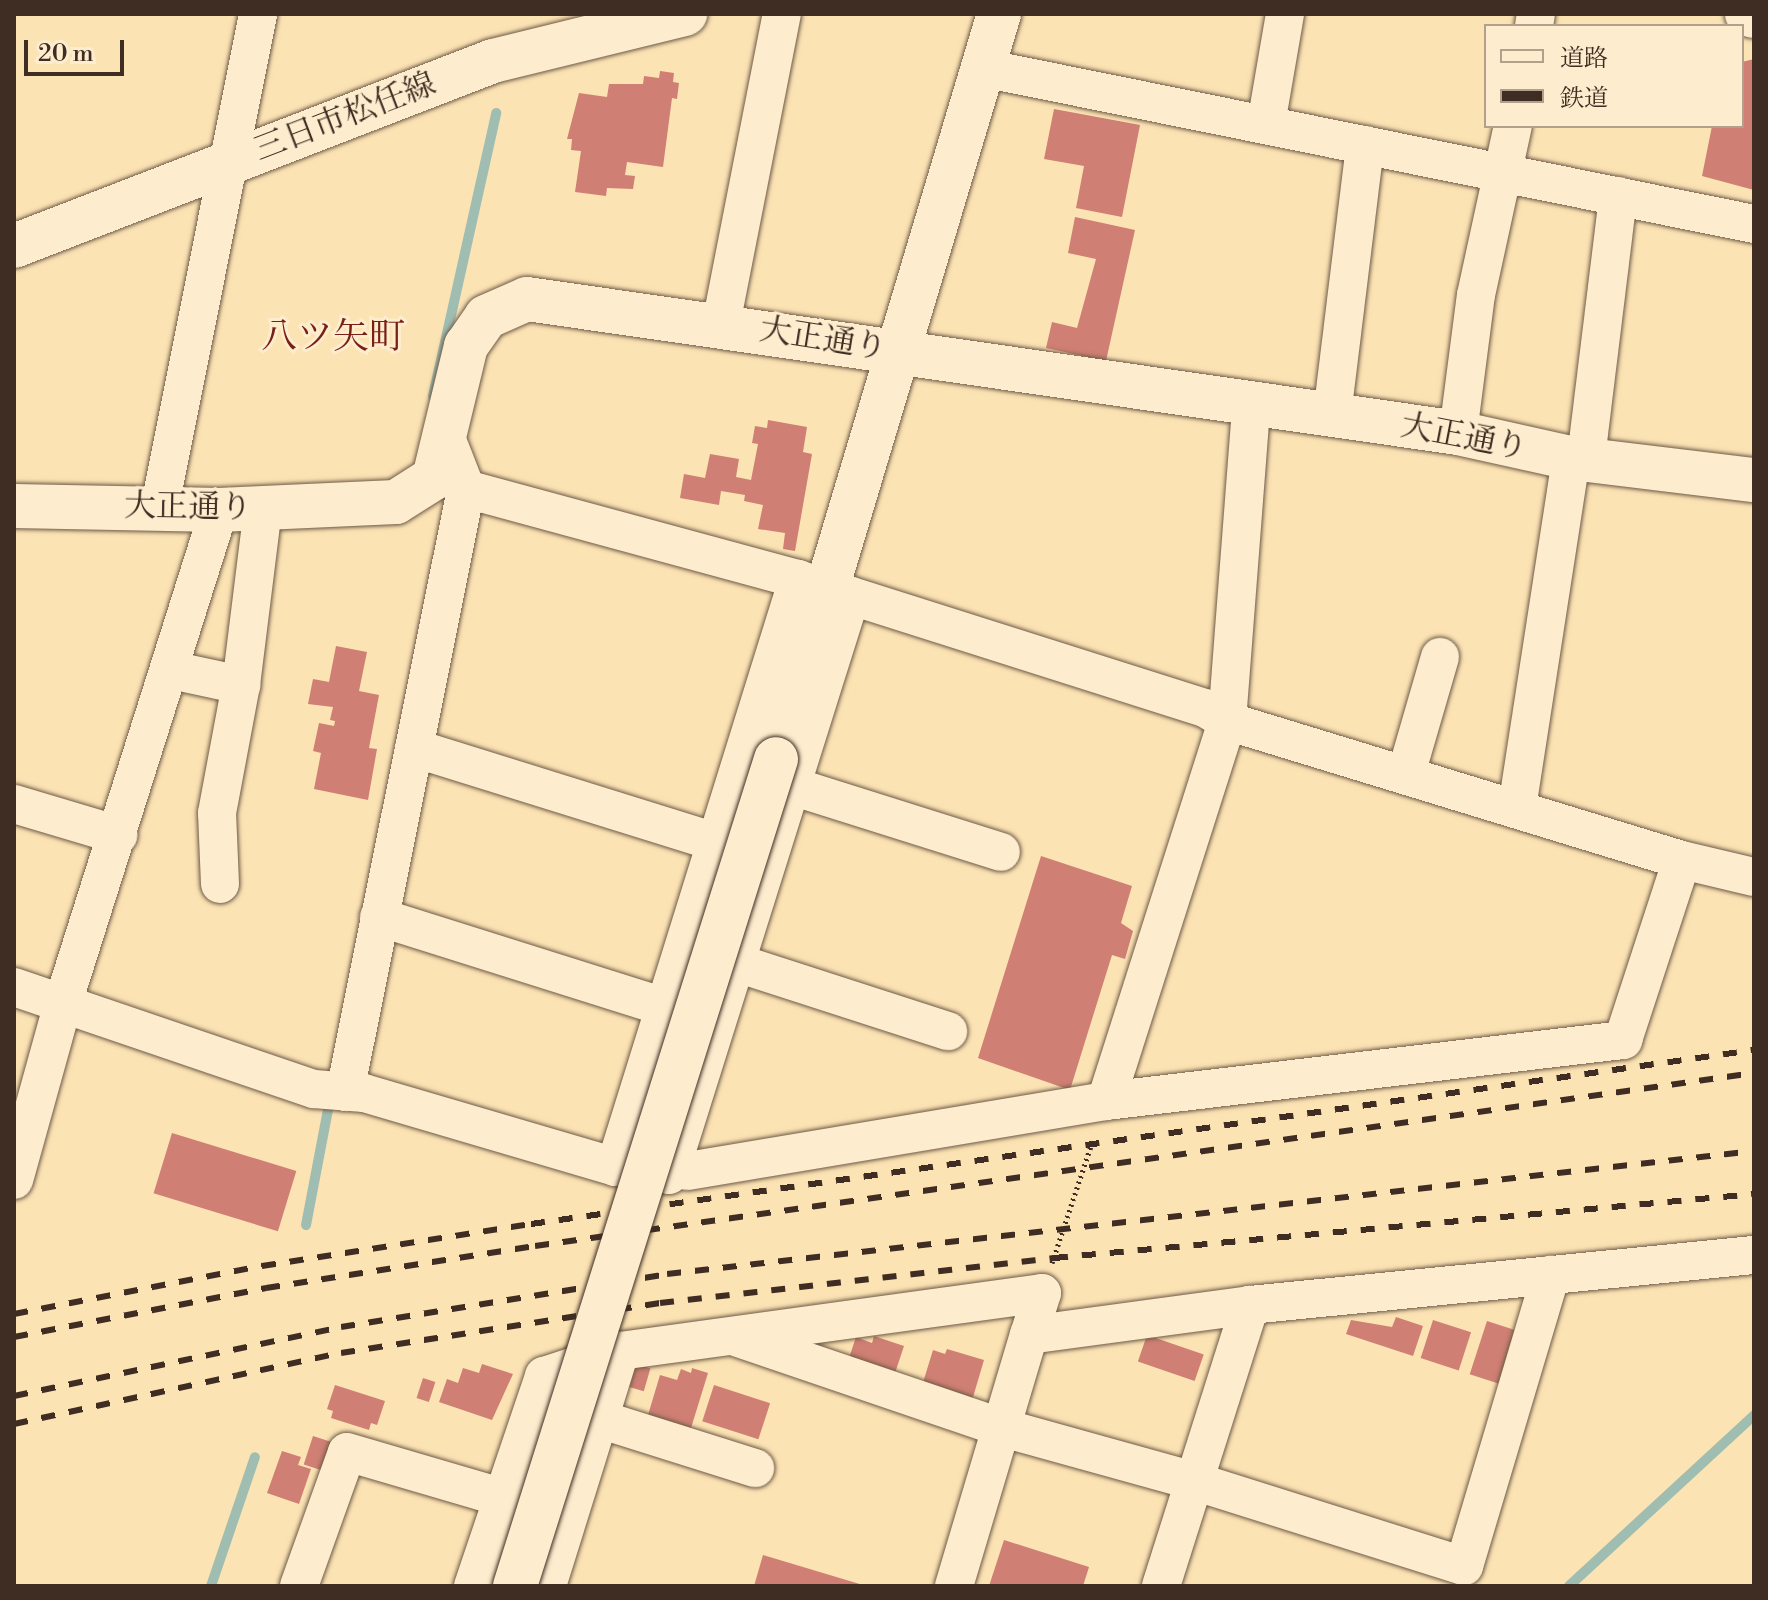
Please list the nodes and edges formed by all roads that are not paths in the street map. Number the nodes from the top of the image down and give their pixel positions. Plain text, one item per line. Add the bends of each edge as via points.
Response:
1 (685, 14) edge
2 (782, 14) edge
3 (999, 14) edge
4 (1285, 14) edge
5 (1747, 14) edge
6 (255, 15) edge
7 (1754, 16) edge
8 (983, 68) junction
9 (1266, 124) junction
10 (1513, 128) edge
11 (1365, 145) junction
12 (228, 164) junction
13 (1503, 173) junction
14 (1618, 196) junction
15 (1754, 224) edge
16 (14, 246) edge
17 (721, 324) junction
18 (897, 350) junction
19 (1251, 406) junction
20 (1332, 415) junction
21 (1458, 433) junction
22 (445, 435) junction
23 (1578, 458) junction
24 (1754, 480) edge
25 (466, 489) junction
26 (14, 506) edge
27 (160, 506) junction
28 (263, 508) junction
29 (219, 510) junction
30 (824, 587) junction
31 (1440, 657) dead end
32 (171, 670) junction
33 (241, 685) junction
34 (1227, 721) junction
35 (414, 748) junction
36 (784, 773) junction
37 (1406, 774) junction
38 (14, 804) edge
39 (1517, 808) junction
40 (118, 835) junction
41 (715, 842) junction
42 (1001, 852) dead end
43 (1682, 860) junction
44 (1754, 877) edge
45 (220, 884) dead end
46 (694, 911) junction
47 (379, 917) junction
48 (742, 946) junction
49 (14, 987) edge
50 (63, 1003) junction
51 (664, 1007) junction
52 (948, 1031) dead end
53 (48, 1057) junction
54 (14, 1087) edge
55 (337, 1091) junction
56 (1106, 1101) junction
57 (618, 1157) junction
58 (687, 1171) dead end
59 (14, 1180) edge
60 (1754, 1255) edge
61 (1551, 1275) junction
62 (1250, 1305) junction
63 (1029, 1335) junction
64 (738, 1338) junction
65 (620, 1351) junction
66 (535, 1400) junction
67 (600, 1418) junction
68 (1003, 1428) junction
69 (755, 1468) dead end
70 (1194, 1481) junction
71 (501, 1497) junction
72 (495, 1583) edge
73 (299, 1586) edge
74 (547, 1586) edge
75 (954, 1586) edge
76 (1161, 1586) edge

1 - 12 street, 三日市松任線 via 493,61 263,146
2 - 17 street
3 - 8 street
4 - 9 street
5 - 7 street
6 - 12 street
8 - 9 street
8 - 18 street
9 - 11 street
10 - 13 street
11 - 13 street
11 - 20 street
12 - 16 street, 三日市松任線
12 - 27 street
13 - 14 street
13 - 21 street via 1476,295
14 - 15 street
14 - 23 street
17 - 18 street, 大正通り
17 - 22 street, 大正通り via 527,299 486,317 466,346
18 - 19 street, 大正通り
18 - 30 street
19 - 20 street, 大正通り
19 - 34 street
20 - 21 street, 大正通り
21 - 23 street, 大正通り
22 - 25 street
22 - 28 street, 大正通り via 434,478 396,502
23 - 24 street, 大正通り
23 - 39 street
25 - 30 street
25 - 35 street
26 - 27 street, 大正通り
27 - 29 street, 大正通り
28 - 29 street, 大正通り
28 - 33 street
29 - 32 street
30 - 34 street via 1205,708
30 - 36 street
30 - 41 street
31 - 37 street
32 - 33 street
32 - 40 street
33 - 45 street via 217,813
34 - 37 street
34 - 56 street
35 - 41 street
35 - 47 street
36 - 42 street
36 - 48 street
36 - 72 street, bridge
37 - 39 street
38 - 40 street
39 - 43 street
40 - 50 street
41 - 46 street
43 - 44 street
43 - 56 street via 1623,1040
46 - 48 street
46 - 51 street
47 - 51 street
47 - 55 street
48 - 52 street
48 - 57 street via 669,1175
49 - 50 street
50 - 53 street
50 - 55 street
51 - 57 street
53 - 54 street
53 - 59 street
55 - 57 street via 615,1167
56 - 58 street
60 - 61 street
61 - 62 street
61 - 70 street via 1464,1566
62 - 63 street
62 - 70 street
63 - 64 street via 1042,1293
63 - 68 street
64 - 65 street
64 - 68 street
65 - 66 street via 544,1376
65 - 67 street
66 - 67 street
66 - 71 street
67 - 69 street
67 - 74 street
68 - 70 street
68 - 75 street
70 - 76 street
71 - 72 street
71 - 73 street via 347,1452

